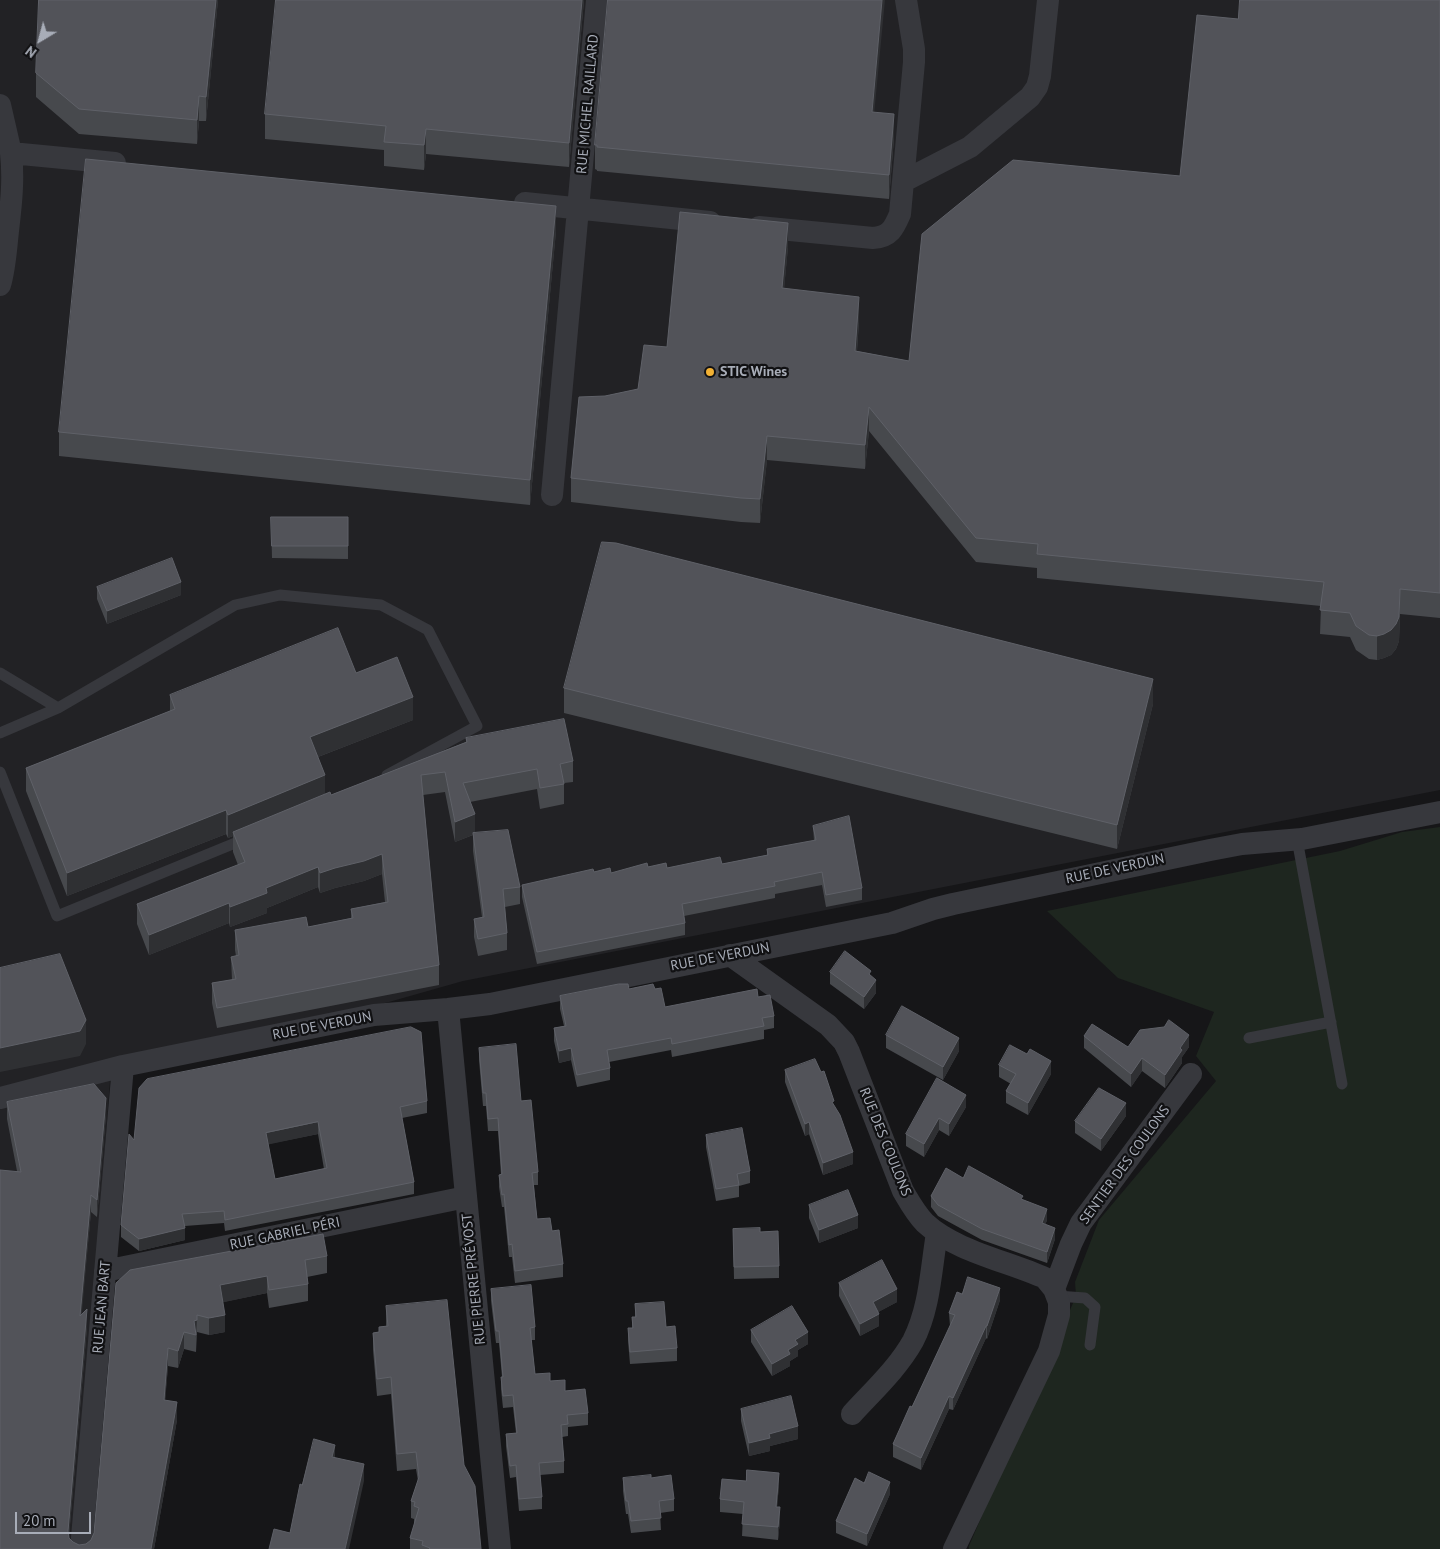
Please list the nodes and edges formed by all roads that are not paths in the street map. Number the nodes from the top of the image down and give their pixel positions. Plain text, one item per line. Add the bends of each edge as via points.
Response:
1 (597, 0) edge
2 (906, 0) edge
3 (1048, 0) edge
4 (0, 105) edge
5 (11, 153) junction
6 (139, 166) edge
7 (904, 181) junction
8 (509, 202) edge
9 (578, 209) junction
10 (0, 285) edge
11 (552, 495) dead end
12 (0, 674) edge
13 (58, 708) junction
14 (0, 733) edge
15 (0, 772) edge
16 (376, 781) edge
17 (1440, 812) edge
18 (260, 833) edge
19 (1297, 839) junction
20 (730, 955) junction
21 (448, 1009) junction
22 (1331, 1022) junction
23 (1249, 1038) dead end
24 (123, 1066) junction
25 (1191, 1074) dead end
26 (1342, 1084) dead end
27 (0, 1098) edge
28 (466, 1197) junction
29 (937, 1233) junction
30 (105, 1270) junction
31 (1056, 1292) junction
32 (1090, 1345) dead end
33 (852, 1414) dead end
34 (81, 1549) edge
35 (500, 1549) edge
36 (954, 1549) edge

1 - 9 street, RUE MICHEL RAILLARD
2 - 7 street via 914,49
3 - 7 street via 1040,76 1030,97 970,147
4 - 5 street
5 - 6 street
5 - 10 street via 13,188
7 - 9 street via 900,214 888,234 881,238
8 - 9 street
9 - 11 street, RUE MICHEL RAILLARD
12 - 13 lane
13 - 14 lane
13 - 16 lane via 235,605 280,595 381,605 428,630 477,726
15 - 18 lane via 57,916
17 - 19 street, RUE DE VERDUN
19 - 20 street, RUE DE VERDUN via 1210,850 953,904 892,923
19 - 22 lane
20 - 21 street, RUE DE VERDUN via 490,1004
20 - 29 street, RUE DES COULONS via 828,1025 844,1042 903,1191 915,1211
21 - 24 street, RUE DE VERDUN via 374,1015
21 - 28 street, RUE PIERRE PRÉVOST
22 - 23 lane
22 - 26 lane
24 - 27 street, RUE DE VERDUN
24 - 30 street, RUE JEAN BART
25 - 31 street, SENTIER DES COULONS via 1081,1223
28 - 30 street, RUE GABRIEL PÉRI
28 - 35 street, RUE PIERRE PRÉVOST
29 - 31 street, RUE DES COULONS via 949,1241 1045,1278
29 - 33 street via 924,1313 912,1341 896,1365
30 - 34 street, RUE JEAN BART
31 - 32 lane via 1085,1298 1095,1307
31 - 36 street via 1059,1315 1049,1351

